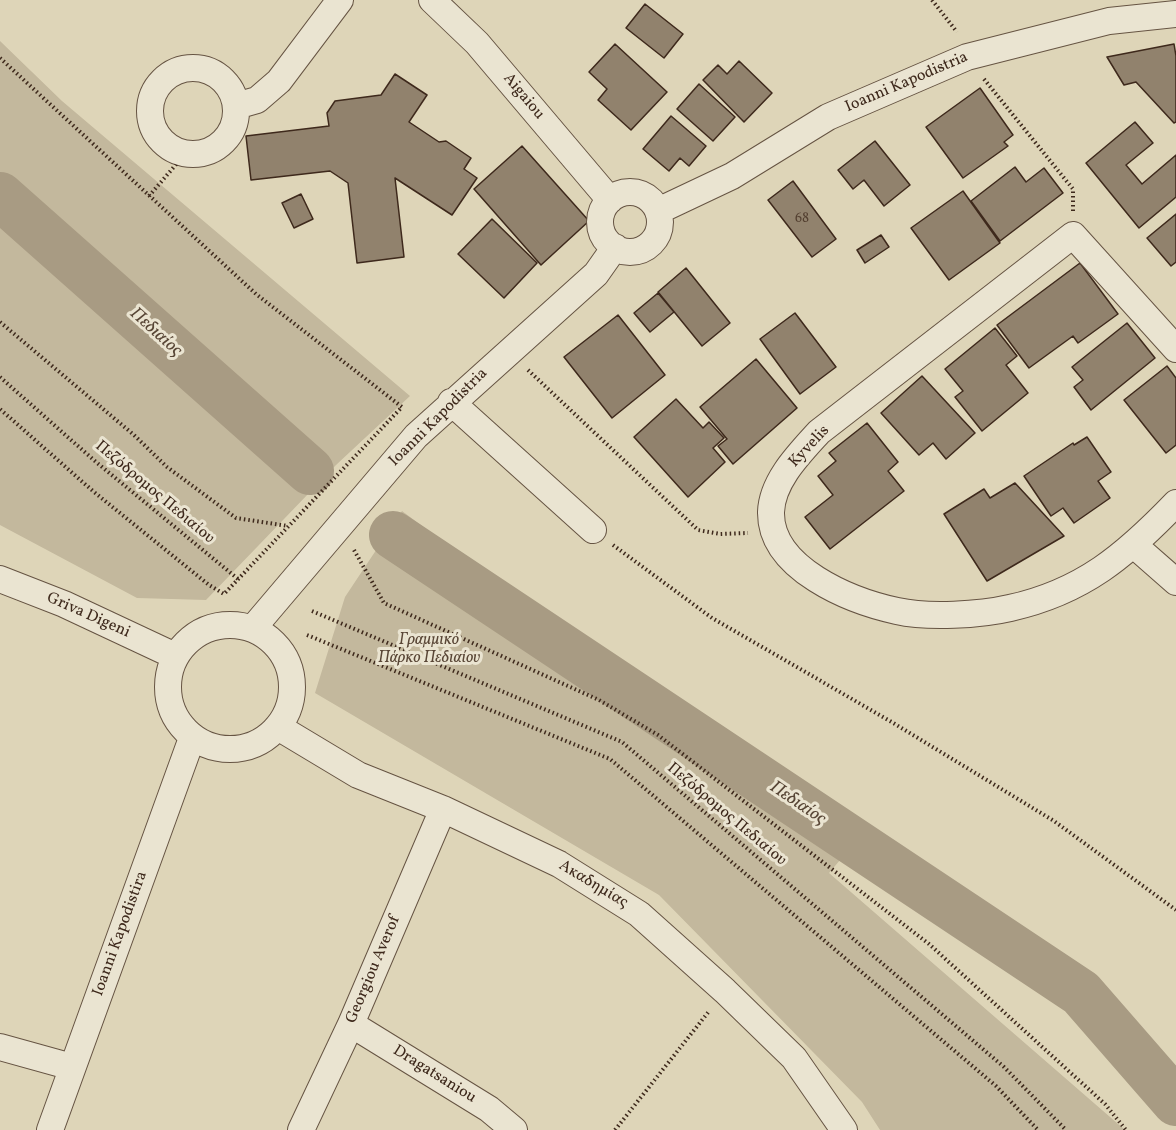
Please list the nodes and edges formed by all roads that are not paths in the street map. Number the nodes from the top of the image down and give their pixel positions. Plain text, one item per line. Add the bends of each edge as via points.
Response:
1 (340, 0) edge
2 (432, 0) edge
3 (1176, 14) edge
4 (236, 106) junction
5 (610, 200) junction
6 (658, 211) junction
7 (615, 247) junction
8 (1176, 349) edge
9 (451, 402) junction
10 (1176, 503) edge
11 (593, 530) road end
12 (1135, 546) junction
13 (0, 579) edge
14 (1176, 582) edge
15 (253, 628) junction
16 (175, 656) junction
17 (278, 727) junction
18 (192, 738) junction
19 (443, 809) junction
20 (351, 1024) junction
21 (0, 1047) edge
22 (72, 1067) junction
23 (50, 1130) edge
24 (301, 1130) edge
25 (514, 1130) edge
26 (844, 1130) edge

1 - 4 street via 279,81 257,100
2 - 5 street, Aigaiou via 477,43
3 - 6 street, Ioanni Kapodistria via 1109,21 971,56 828,117 732,176
4 - 4 street via 231,132 222,142 211,150 185,154 162,141 153,129 150,114 158,86 168,75 182,69 197,68 224,80
5 - 6 street via 637,192 646,196
5 - 7 street via 604,208 601,227 604,237
6 - 7 street via 659,230 647,247 629,252
7 - 9 street, Ioanni Kapodistria via 596,274
8 - 12 street, Kyvelis via 1073,235 819,432 780,482 771,510 772,531 786,554 811,577 847,596 898,612 957,614 1010,609 1059,593 1099,572
9 - 11 street
9 - 15 street, Ioanni Kapodistria via 416,436
10 - 12 street
12 - 14 street
13 - 16 street, Griva Digeni
15 - 16 street via 227,624 210,627 189,639
15 - 17 street via 282,652 292,676 287,713
16 - 18 street via 167,686 170,705 179,724
17 - 18 street via 249,747 229,750
17 - 19 street, Ακαδημίας via 358,775
18 - 22 street, Ioanni Kapodistira
19 - 20 street, Georgiou Averof
19 - 26 street, Ακαδημίας via 559,864 639,914 794,1058
20 - 24 street, Georgiou Averof
20 - 25 street, Dragatsaniou via 489,1109
21 - 22 street
22 - 23 street, Ioanni Kapodistira

